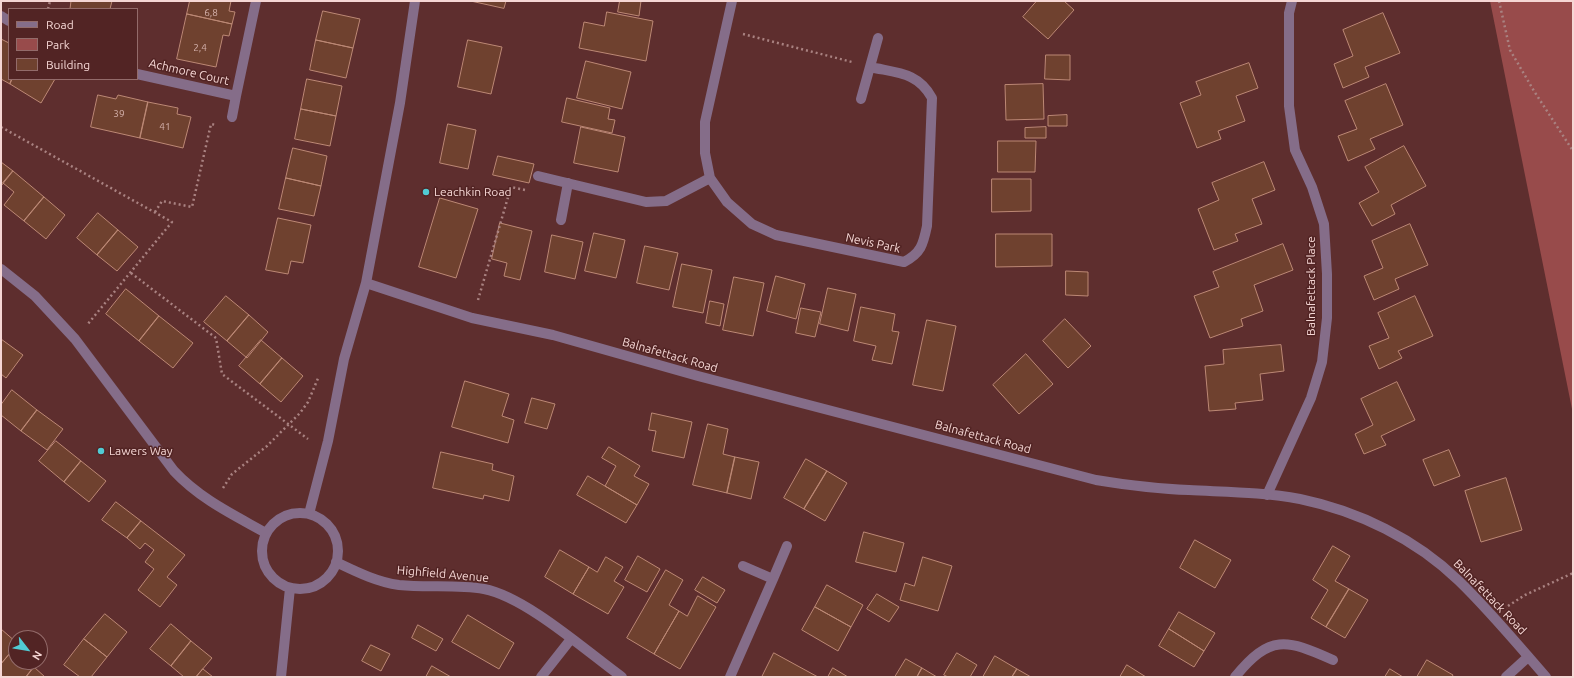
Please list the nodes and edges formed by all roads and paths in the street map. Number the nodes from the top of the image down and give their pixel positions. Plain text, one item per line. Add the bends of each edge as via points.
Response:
1 (256, 1) edge
2 (415, 1) edge
3 (732, 1) edge
4 (1292, 1) edge
5 (1499, 1) edge
6 (725, 29) junction
7 (878, 38) dead end
8 (870, 67) junction
9 (138, 74) edge
10 (236, 96) junction
11 (861, 99) dead end
12 (232, 117) joint
13 (1, 127) edge
14 (1573, 151) edge
15 (538, 176) joint
16 (710, 178) junction
17 (568, 183) junction
18 (155, 212) junction
19 (561, 220) dead end
20 (1, 270) edge
21 (131, 273) junction
22 (366, 283) junction
23 (478, 300) dead end
24 (75, 339) junction
25 (319, 376) dead end
26 (289, 425) junction
27 (310, 441) dead end
28 (1267, 495) junction
29 (214, 504) junction
30 (309, 514) junction
31 (266, 533) junction
32 (787, 546) dead end
33 (336, 562) junction
34 (742, 566) dead end
35 (1573, 573) edge
36 (773, 579) junction
37 (290, 588) junction
38 (1492, 616) junction
39 (571, 639) junction
40 (1528, 657) junction
41 (1333, 660) dead end
42 (281, 677) edge
43 (541, 677) edge
44 (622, 677) edge
45 (730, 677) edge
46 (1235, 677) edge
47 (1506, 677) edge
48 (1546, 677) edge

1 - 10 street, Achmore Court
2 - 22 street via 401,96
3 - 6 street, Nevis Park
4 - 28 street, Balnafettack Place via 1289,13 1289,106 1295,150 1312,187 1324,224 1326,318 1322,362 1311,398
5 - 14 path via 1510,50
6 - 8 path
6 - 16 street, Nevis Park via 705,122
7 - 8 street
8 - 11 street
8 - 16 street, Nevis Park via 915,78 926,86 932,98 927,226 924,243 915,256 904,262 886,260 776,235 752,224 727,202
9 - 10 street, Achmore Court
10 - 12 street, Achmore Court
12 - 18 path via 230,129 211,124 192,207 162,201
13 - 18 path
15 - 17 street
15 - 23 path via 534,191 511,187
16 - 17 street via 666,201 646,202
17 - 19 street
18 - 21 path via 172,222
20 - 24 street via 35,296
21 - 24 path
21 - 26 path via 216,338 222,374
22 - 28 street, Balnafettack Road via 472,318 553,335 705,378 1096,480 1138,487
22 - 30 street via 344,359 328,440
24 - 29 street via 174,471 187,485
25 - 26 path via 308,402
26 - 27 path
26 - 29 path via 232,474
28 - 38 street, Balnafettack Road via 1300,499 1335,509 1403,538 1459,580
29 - 31 street
30 - 31 street via 296,513 284,516
30 - 33 street via 330,527 336,538
31 - 37 street via 262,556 265,567 280,584
32 - 36 street
33 - 37 street via 324,581 313,587
33 - 39 street, Highfield Avenue via 370,578 398,584 484,589 503,595 538,614
34 - 36 street
35 - 38 path via 1525,595
36 - 45 street
37 - 42 street
38 - 40 street, Balnafettack Road
39 - 43 street
39 - 44 street, Highfield Avenue
40 - 47 street
40 - 48 street, Balnafettack Road
41 - 46 street via 1289,644 1270,647 1249,661

